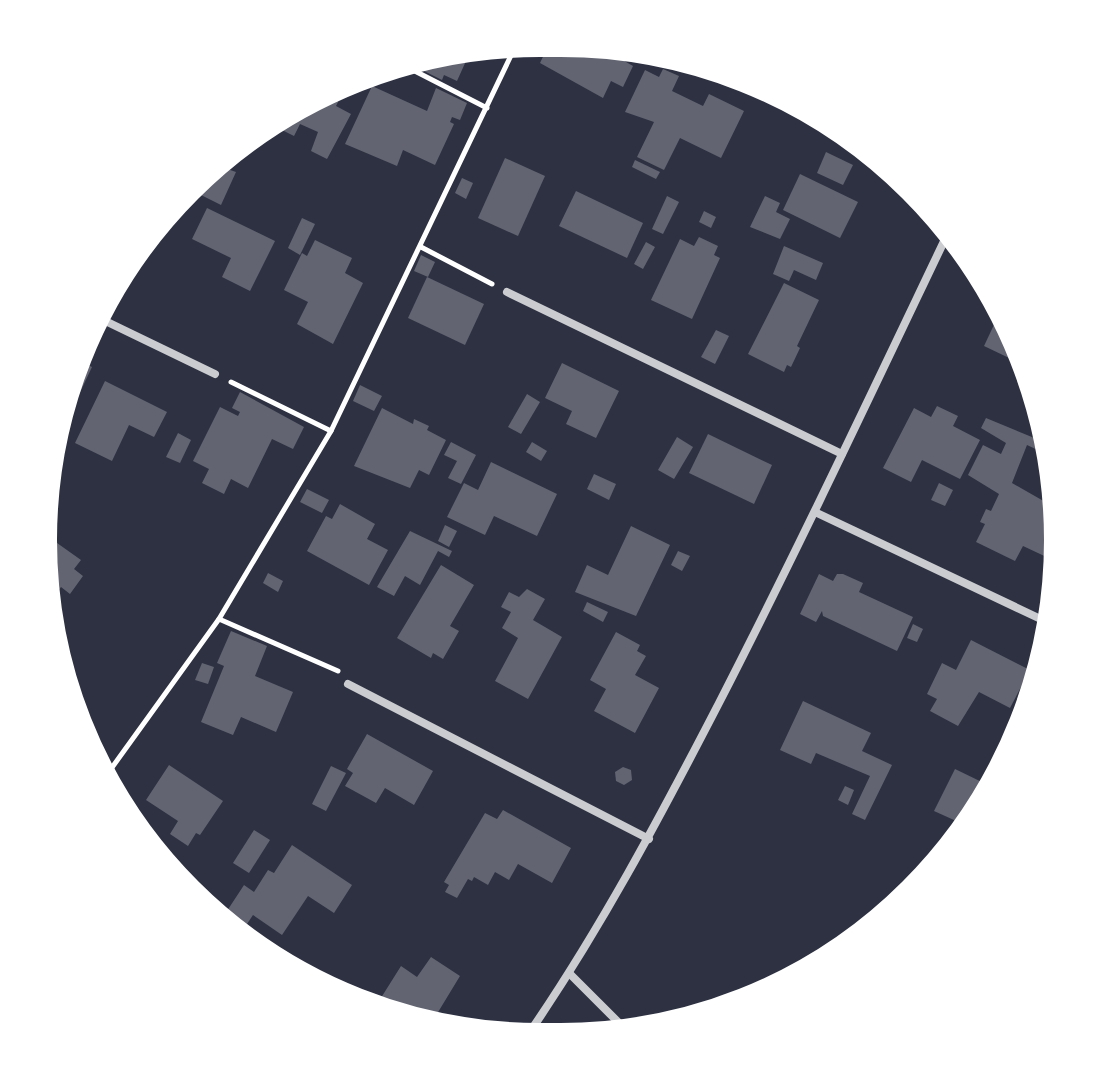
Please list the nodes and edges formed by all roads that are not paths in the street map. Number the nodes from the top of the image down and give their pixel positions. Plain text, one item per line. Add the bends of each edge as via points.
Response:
1 (945, 239) edge
2 (507, 292) road end
3 (104, 320) edge
4 (215, 374) road end
5 (842, 454) junction
6 (817, 513) junction
7 (1042, 620) edge
8 (348, 684) road end
9 (649, 839) junction
10 (570, 974) junction
11 (620, 1024) edge
12 (533, 1028) edge

1 - 5 street
2 - 5 street
3 - 4 street
5 - 6 street
6 - 7 street
6 - 9 street
8 - 9 street
9 - 10 street
10 - 11 street
10 - 12 street

